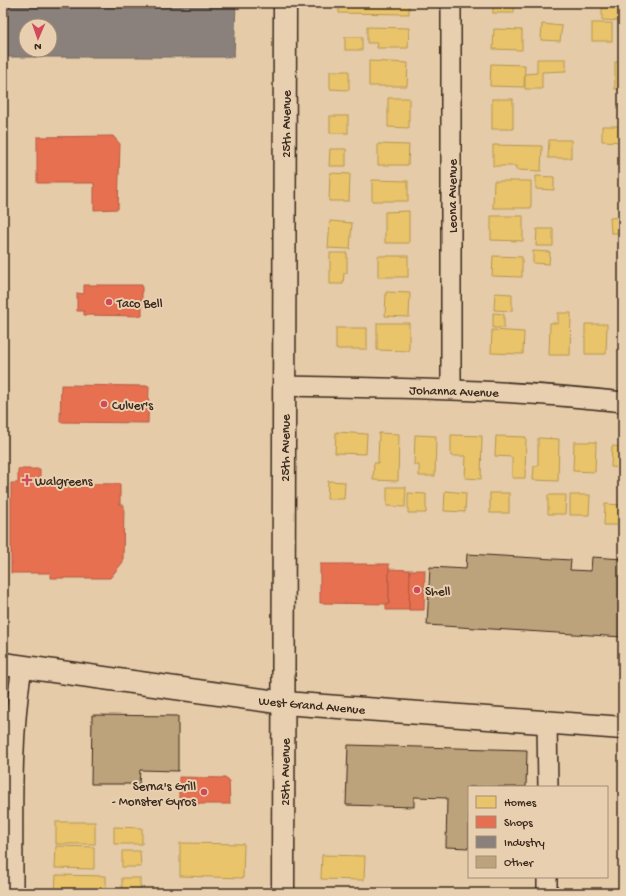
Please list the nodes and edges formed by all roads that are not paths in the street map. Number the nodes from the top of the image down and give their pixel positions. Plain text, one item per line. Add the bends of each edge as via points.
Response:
1 (285, 3) edge
2 (451, 3) edge
3 (284, 386) junction
4 (451, 389) junction
5 (623, 402) edge
6 (12, 666) edge
7 (284, 703) junction
8 (548, 723) junction
9 (623, 728) edge
10 (548, 786) edge
11 (547, 878) edge
12 (13, 893) edge
13 (283, 893) edge
14 (547, 893) edge

1 - 3 main road, 25th Avenue
2 - 4 street, Leona Avenue
3 - 4 street, Johanna Avenue
3 - 7 main road, 25th Avenue
4 - 5 street, Johanna Avenue
6 - 7 main road, West Grand Avenue
6 - 12 street via 16,704
7 - 8 main road, West Grand Avenue
7 - 13 main road, 25th Avenue
8 - 9 main road, West Grand Avenue
8 - 10 street
11 - 14 street

